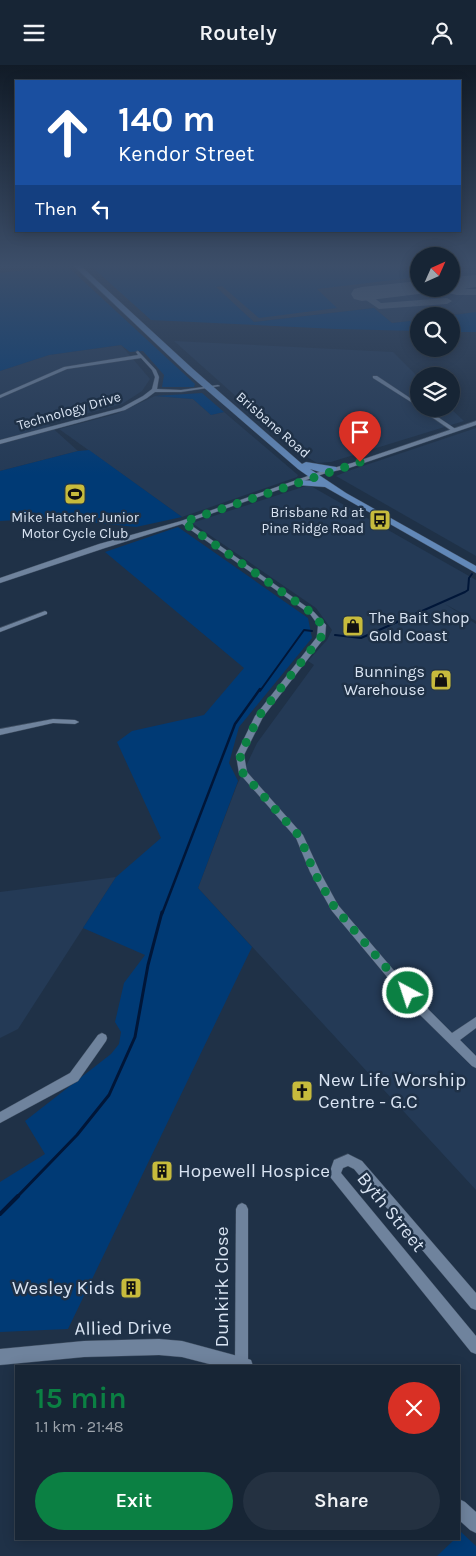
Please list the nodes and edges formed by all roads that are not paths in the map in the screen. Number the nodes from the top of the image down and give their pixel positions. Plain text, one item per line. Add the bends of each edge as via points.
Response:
1 (158, 336) edge
2 (375, 377) dead end
3 (214, 387) junction
4 (154, 390) junction
5 (196, 390) junction
6 (0, 397) edge
7 (410, 400) edge
8 (233, 408) junction
9 (435, 417) edge
10 (476, 423) edge
11 (454, 430) junction
12 (0, 442) edge
13 (303, 466) junction
14 (335, 470) junction
15 (320, 477) junction
16 (298, 482) junction
17 (338, 491) junction
18 (183, 522) junction
19 (173, 524) junction
20 (476, 563) edge
21 (476, 570) edge
22 (0, 581) edge
23 (0, 585) edge
24 (44, 613) dead end
25 (0, 630) edge
26 (75, 723) dead end
27 (0, 732) edge
28 (476, 1022) edge
29 (102, 1038) dead end
30 (452, 1039) junction
31 (476, 1063) edge
32 (0, 1118) edge
33 (242, 1209) dead end
34 (476, 1303) edge
35 (476, 1347) edge
36 (0, 1357) edge
37 (239, 1365) edge
38 (243, 1365) edge
39 (460, 1509) edge
40 (476, 1523) edge

1 - 3 highway, Brisbane Road
2 - 7 street
3 - 5 street
3 - 8 highway, Brisbane Road
3 - 13 highway, Brisbane Road
4 - 5 street
4 - 6 street via 157,375 140,354 66,368
4 - 12 street, Technology Drive via 123,409
5 - 8 highway via 210,393
8 - 13 highway, Brisbane Road
9 - 11 street
10 - 11 street
11 - 14 street
13 - 14 highway
13 - 15 highway, Brisbane Road
13 - 16 highway via 304,476
14 - 15 highway
15 - 16 street
15 - 17 highway, Brisbane Road
15 - 20 highway, Brisbane Road
16 - 17 highway via 317,483
16 - 18 street
17 - 21 highway, Brisbane Road
18 - 19 street
18 - 30 street via 312,613 322,625 321,637 259,716 240,755 243,773 300,837 314,872 335,908 418,1005
19 - 22 street
19 - 23 street
24 - 25 street
26 - 27 street via 53,721
28 - 30 street
29 - 32 street via 74,1077
30 - 31 street
33 - 38 street, Dunkirk Close
34 - 35 street, Byth Street via 358,1165 348,1161 338,1164 335,1174
36 - 37 street, Allied Drive via 84,1349 159,1347 182,1349
39 - 40 street

